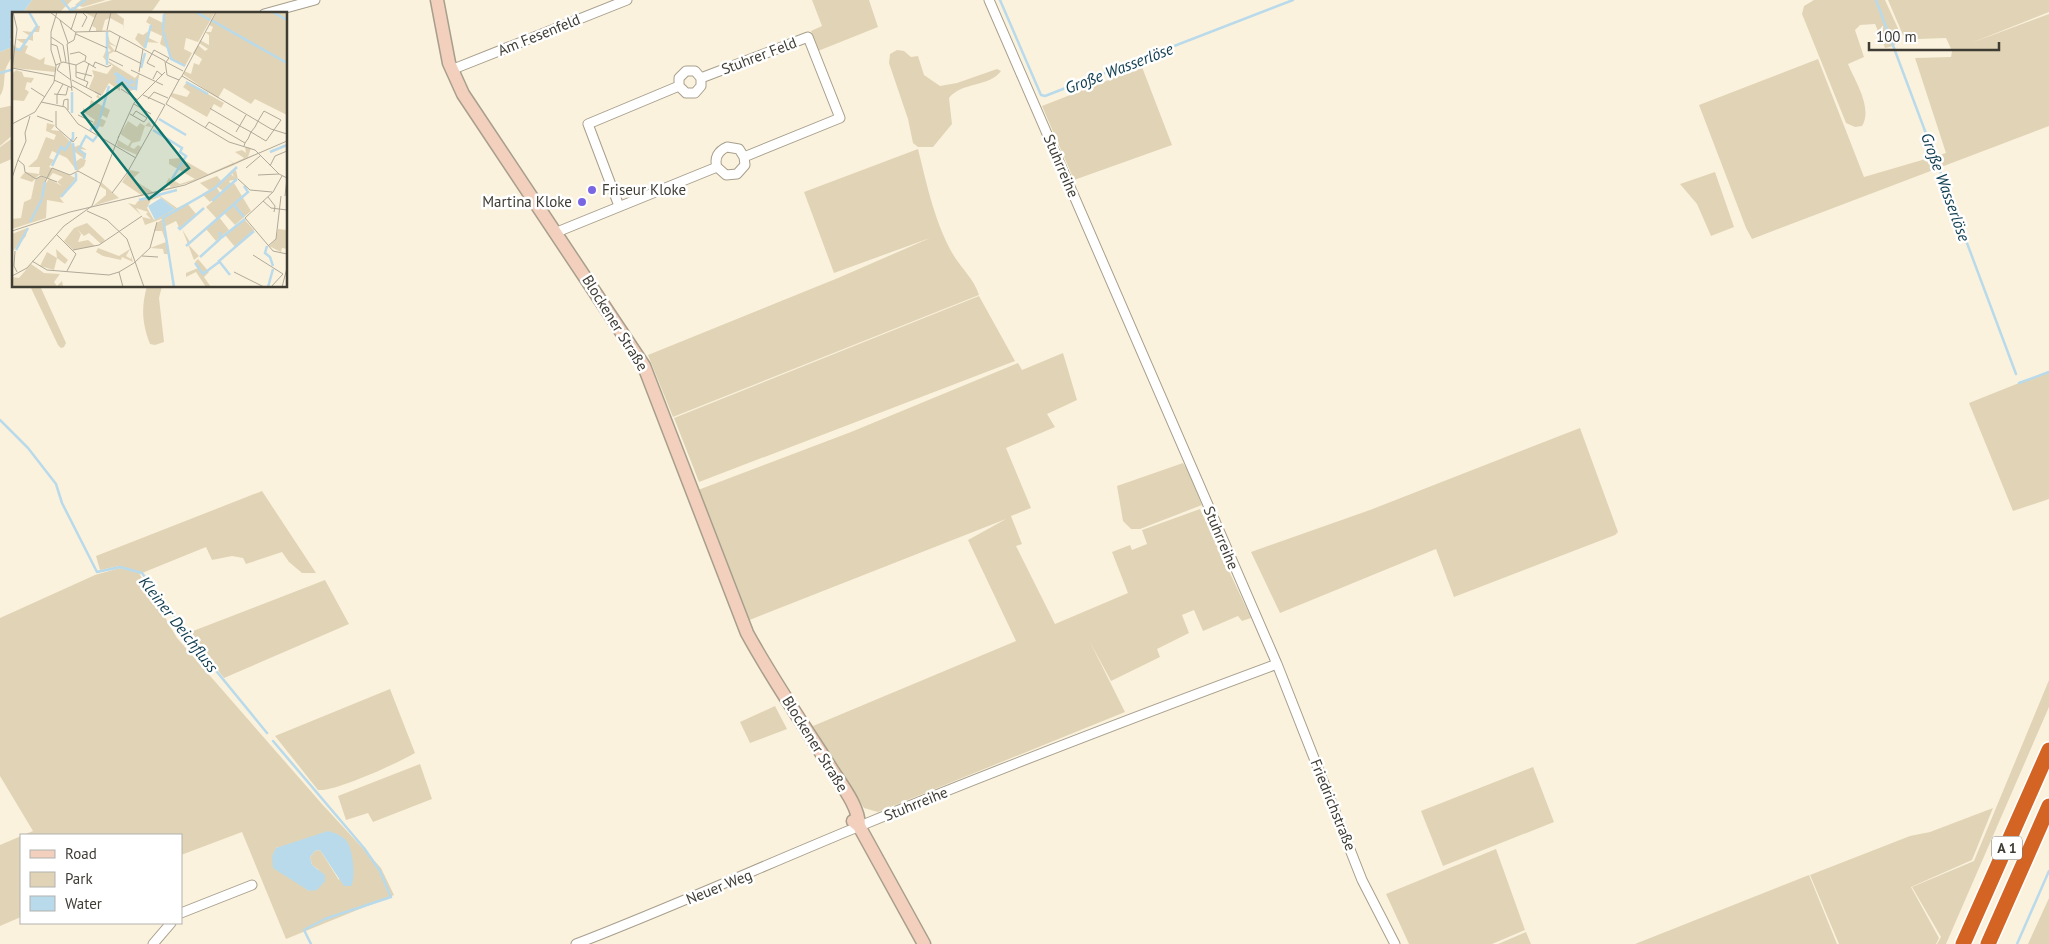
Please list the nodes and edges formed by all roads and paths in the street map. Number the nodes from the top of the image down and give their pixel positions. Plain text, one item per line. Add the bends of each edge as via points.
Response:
1 (316, 0) edge
2 (438, 0) edge
3 (627, 0) edge
4 (989, 0) edge
5 (271, 12) edge
6 (451, 70) junction
7 (701, 78) junction
8 (679, 86) junction
9 (744, 156) junction
10 (717, 167) junction
11 (619, 206) junction
12 (557, 232) junction
13 (1277, 664) junction
14 (2049, 750) edge
15 (2049, 806) edge
16 (859, 826) junction
17 (252, 885) dead end
18 (182, 913) edge
19 (170, 924) edge
20 (153, 944) edge
21 (576, 944) edge
22 (924, 944) edge
23 (1395, 944) edge
24 (1963, 944) edge
25 (1988, 944) edge

1 - 5 street
2 - 6 street, Blockener Straße
3 - 6 street, Am Fesenfeld
4 - 13 street, Stuhrreihe
6 - 12 street, Blockener Straße via 476,113
7 - 8 street, Stuhrer Feld via 695,72 686,71 679,78
7 - 8 street, Stuhrer Feld via 701,86 695,93 686,93
7 - 9 street, Stuhrer Feld via 808,37 840,118
8 - 11 street, Stuhrer Feld via 588,124
9 - 10 street via 743,168 734,175 726,175
9 - 10 street via 739,149 726,147 718,154
10 - 11 street
11 - 12 street
12 - 16 street, Blockener Straße via 644,366 740,617 764,665 842,787 859,818
13 - 16 street, Stuhrreihe
13 - 23 street, Friedrichstraße via 1362,880
14 - 24 highway, A 1
15 - 25 highway, A 1
16 - 21 street, Neuer Weg
16 - 22 street, Blockener Straße
17 - 18 street
19 - 20 street

